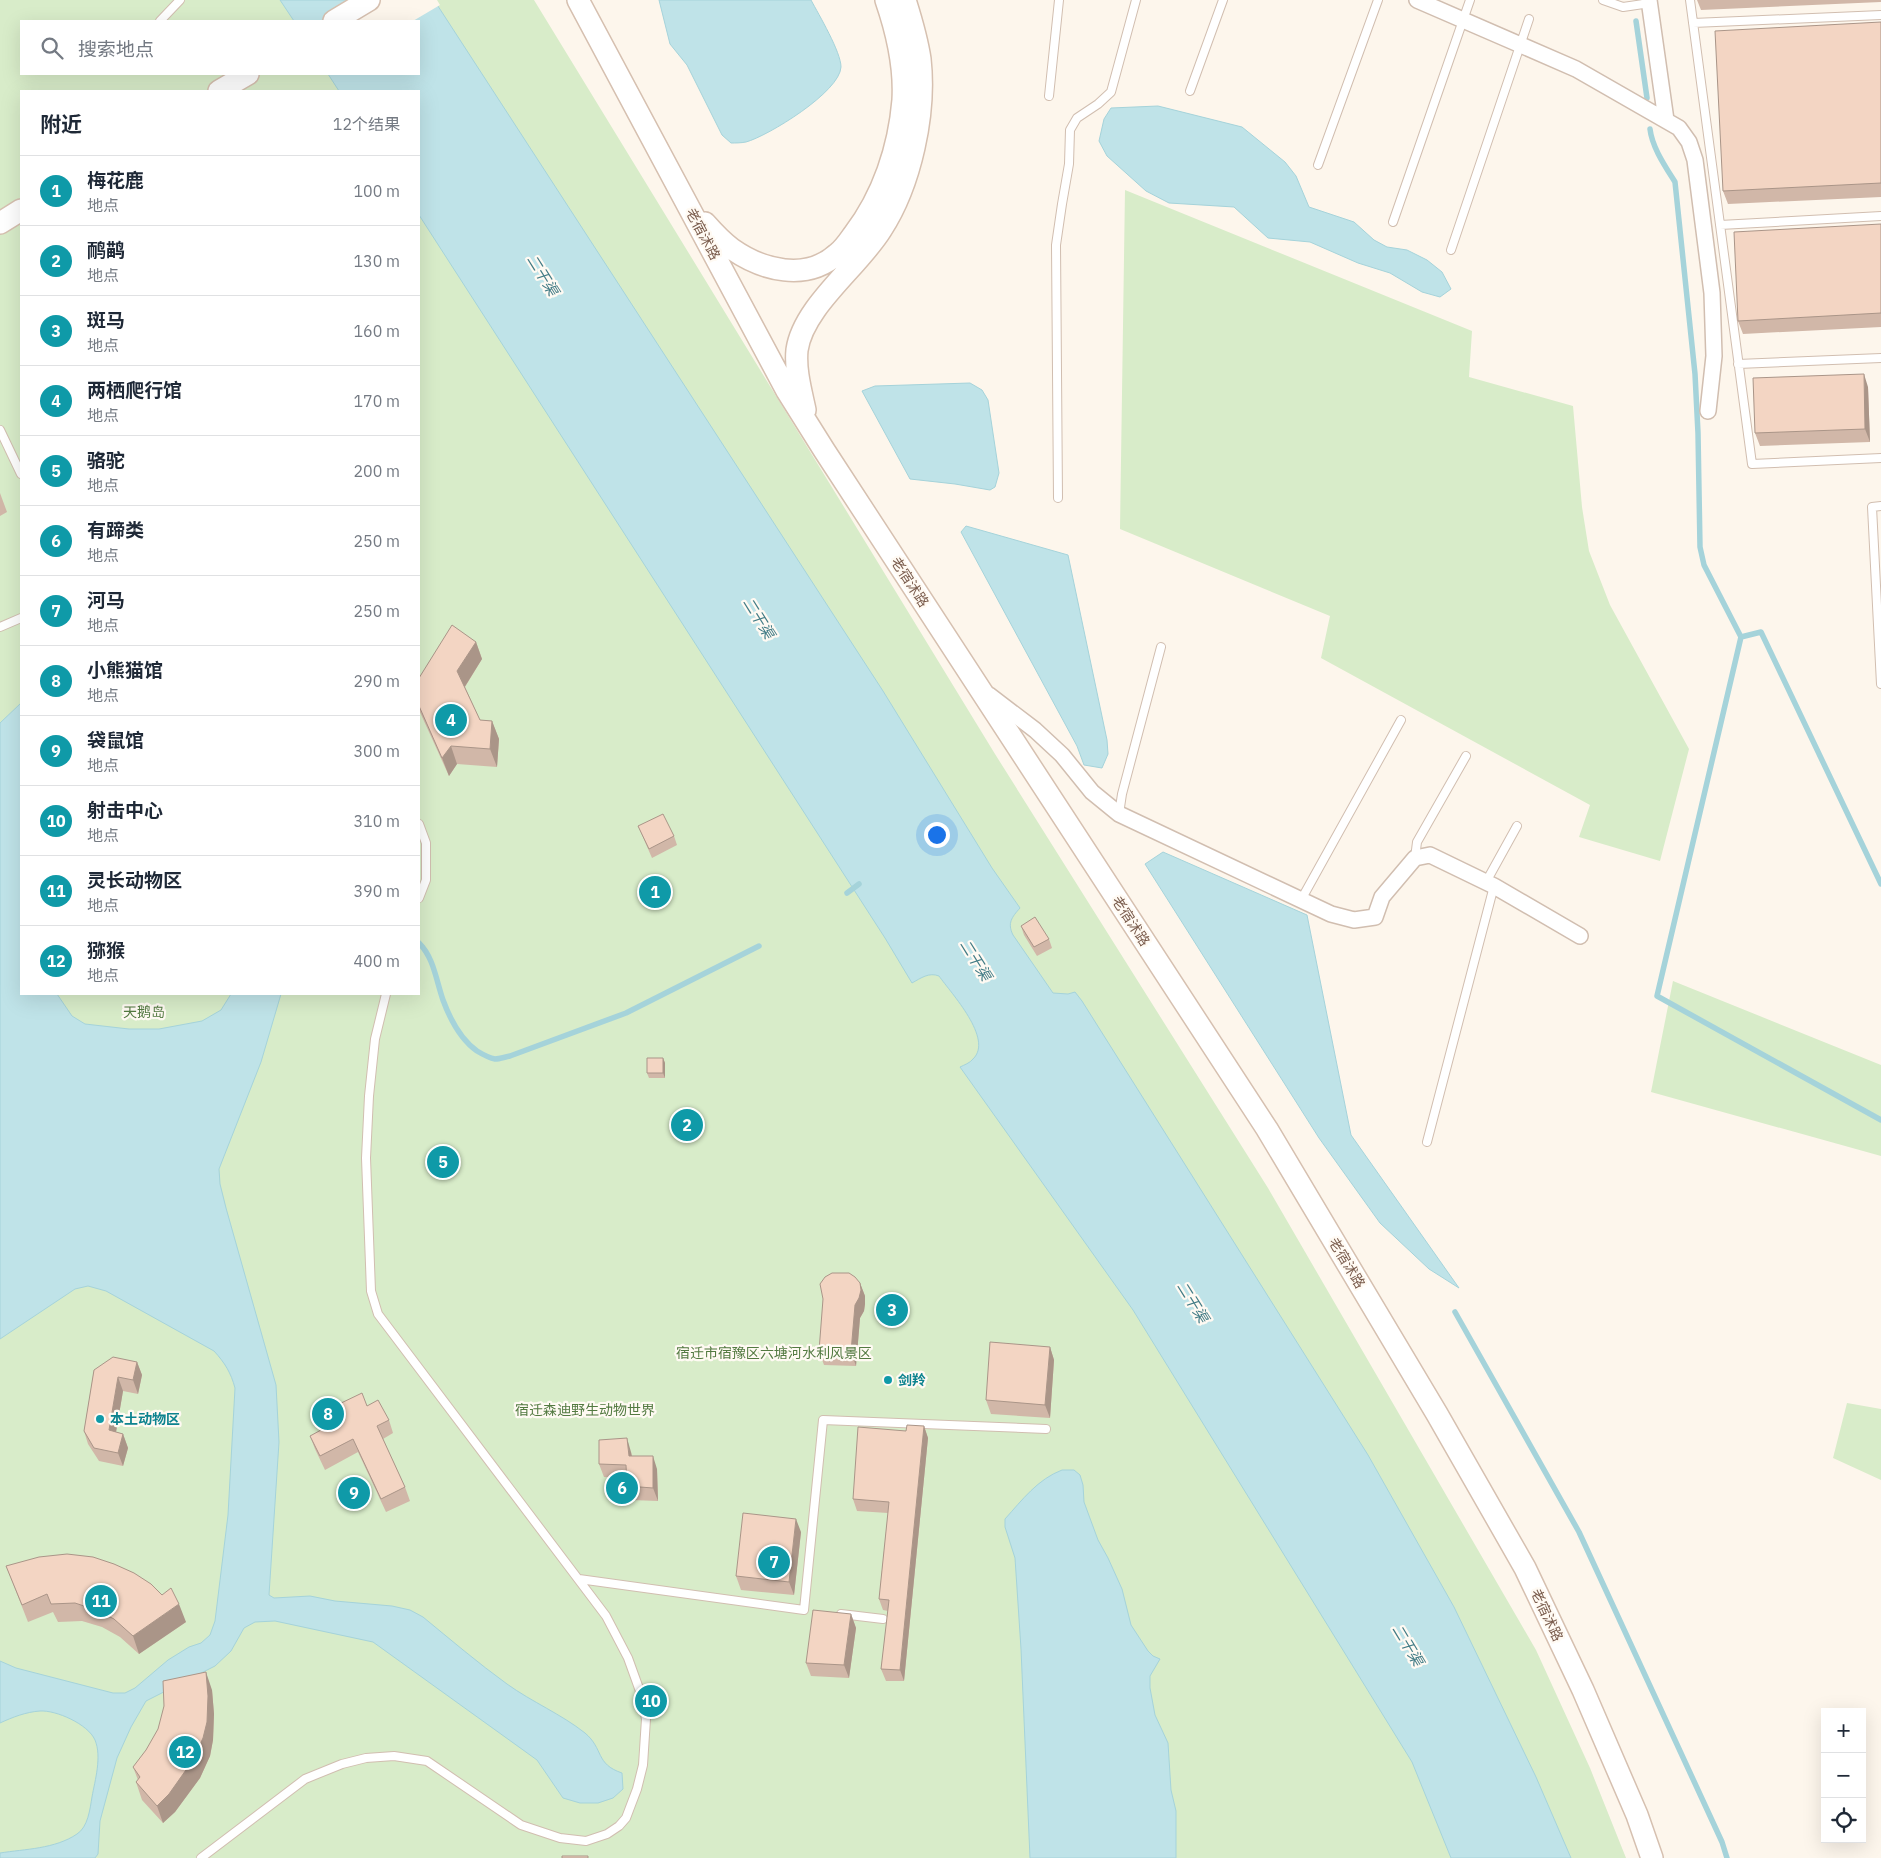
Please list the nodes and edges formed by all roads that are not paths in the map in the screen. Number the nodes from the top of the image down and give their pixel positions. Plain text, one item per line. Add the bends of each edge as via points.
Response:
1 (180, 0) edge
2 (369, 0) edge
3 (578, 0) edge
4 (886, 0) edge
5 (905, 0) edge
6 (1059, 0) edge
7 (1136, 0) edge
8 (1223, 0) edge
9 (1378, 0) edge
10 (1418, 0) edge
11 (1470, 0) edge
12 (1603, 0) edge
13 (1690, 0) edge
14 (1649, 1) edge
15 (1881, 15) edge
16 (1529, 19) dead end
17 (161, 20) edge
18 (336, 20) edge
19 (1463, 20) junction
20 (1693, 23) junction
21 (1521, 45) junction
22 (246, 75) edge
23 (221, 90) edge
24 (1190, 91) dead end
25 (1049, 96) dead end
26 (1666, 120) junction
27 (1318, 165) dead end
28 (688, 206) junction
29 (20, 211) edge
30 (1881, 216) edge
31 (1393, 222) dead end
32 (0, 223) edge
33 (1720, 225) junction
34 (1450, 250) dead end
35 (1881, 358) edge
36 (1738, 364) junction
37 (1708, 410) dead end
38 (808, 425) junction
39 (0, 430) edge
40 (1881, 458) edge
41 (20, 472) edge
42 (1058, 498) dead end
43 (1881, 506) edge
44 (20, 618) edge
45 (0, 627) edge
46 (1161, 647) dead end
47 (1881, 684) edge
48 (980, 688) junction
49 (1401, 720) dead end
50 (1466, 756) dead end
51 (1119, 814) junction
52 (1517, 826) dead end
53 (420, 827) edge
54 (1415, 858) junction
55 (1490, 884) junction
56 (420, 895) edge
57 (1301, 900) junction
58 (1580, 936) dead end
59 (386, 995) edge
60 (1427, 1142) dead end
61 (1046, 1429) dead end
62 (579, 1579) junction
63 (804, 1610) junction
64 (814, 1611) edge
65 (834, 1613) edge
66 (883, 1619) dead end
67 (201, 1858) edge
68 (1652, 1858) edge

1 - 17 lane
2 - 18 main road
3 - 28 main road, 老宿沭路
4 - 28 main road via 902,60 903,100 896,144 874,204 837,255 827,262 794,271 753,262 724,243
5 - 38 main road via 920,59 921,99 914,148 900,192 881,231 818,306 800,340 797,371
6 - 25 lane
7 - 42 lane via 1110,92 1077,118 1070,130 1070,164 1056,245
8 - 24 lane
9 - 27 lane
10 - 19 street
11 - 19 lane
12 - 14 lane via 1623,7
13 - 20 lane
14 - 26 street
15 - 20 lane
16 - 21 lane
19 - 21 street
19 - 31 lane
20 - 33 lane
21 - 26 street via 1576,69
21 - 34 lane
22 - 23 main road
26 - 37 street via 1679,128 1690,142 1695,160 1712,293 1714,356
28 - 38 main road, 老宿沭路
29 - 32 main road
30 - 33 lane
33 - 36 lane
35 - 36 lane
36 - 40 lane via 1752,464
38 - 48 main road, 老宿沭路
39 - 41 lane
43 - 47 lane via 1872,507
44 - 45 lane
46 - 51 lane
48 - 51 street via 1035,730 1062,755 1092,792
48 - 68 main road, 老宿沭路 via 1267,1129 1437,1414 1525,1568 1583,1690
49 - 57 lane
50 - 54 lane via 1417,842
51 - 57 street
52 - 55 lane
53 - 56 lane via 426,843 426,880
54 - 55 street via 1430,855
54 - 57 street via 1382,897 1375,917 1354,920 1331,914
55 - 58 street
55 - 60 lane
59 - 62 lane via 375,1039 366,1158 371,1291 378,1314
61 - 63 lane via 823,1420
62 - 63 lane
62 - 67 lane via 606,1616 628,1658 646,1718 643,1765 628,1811 619,1826 586,1841 560,1838 521,1825 427,1761 375,1757 342,1764 305,1779
63 - 64 lane
65 - 66 lane

